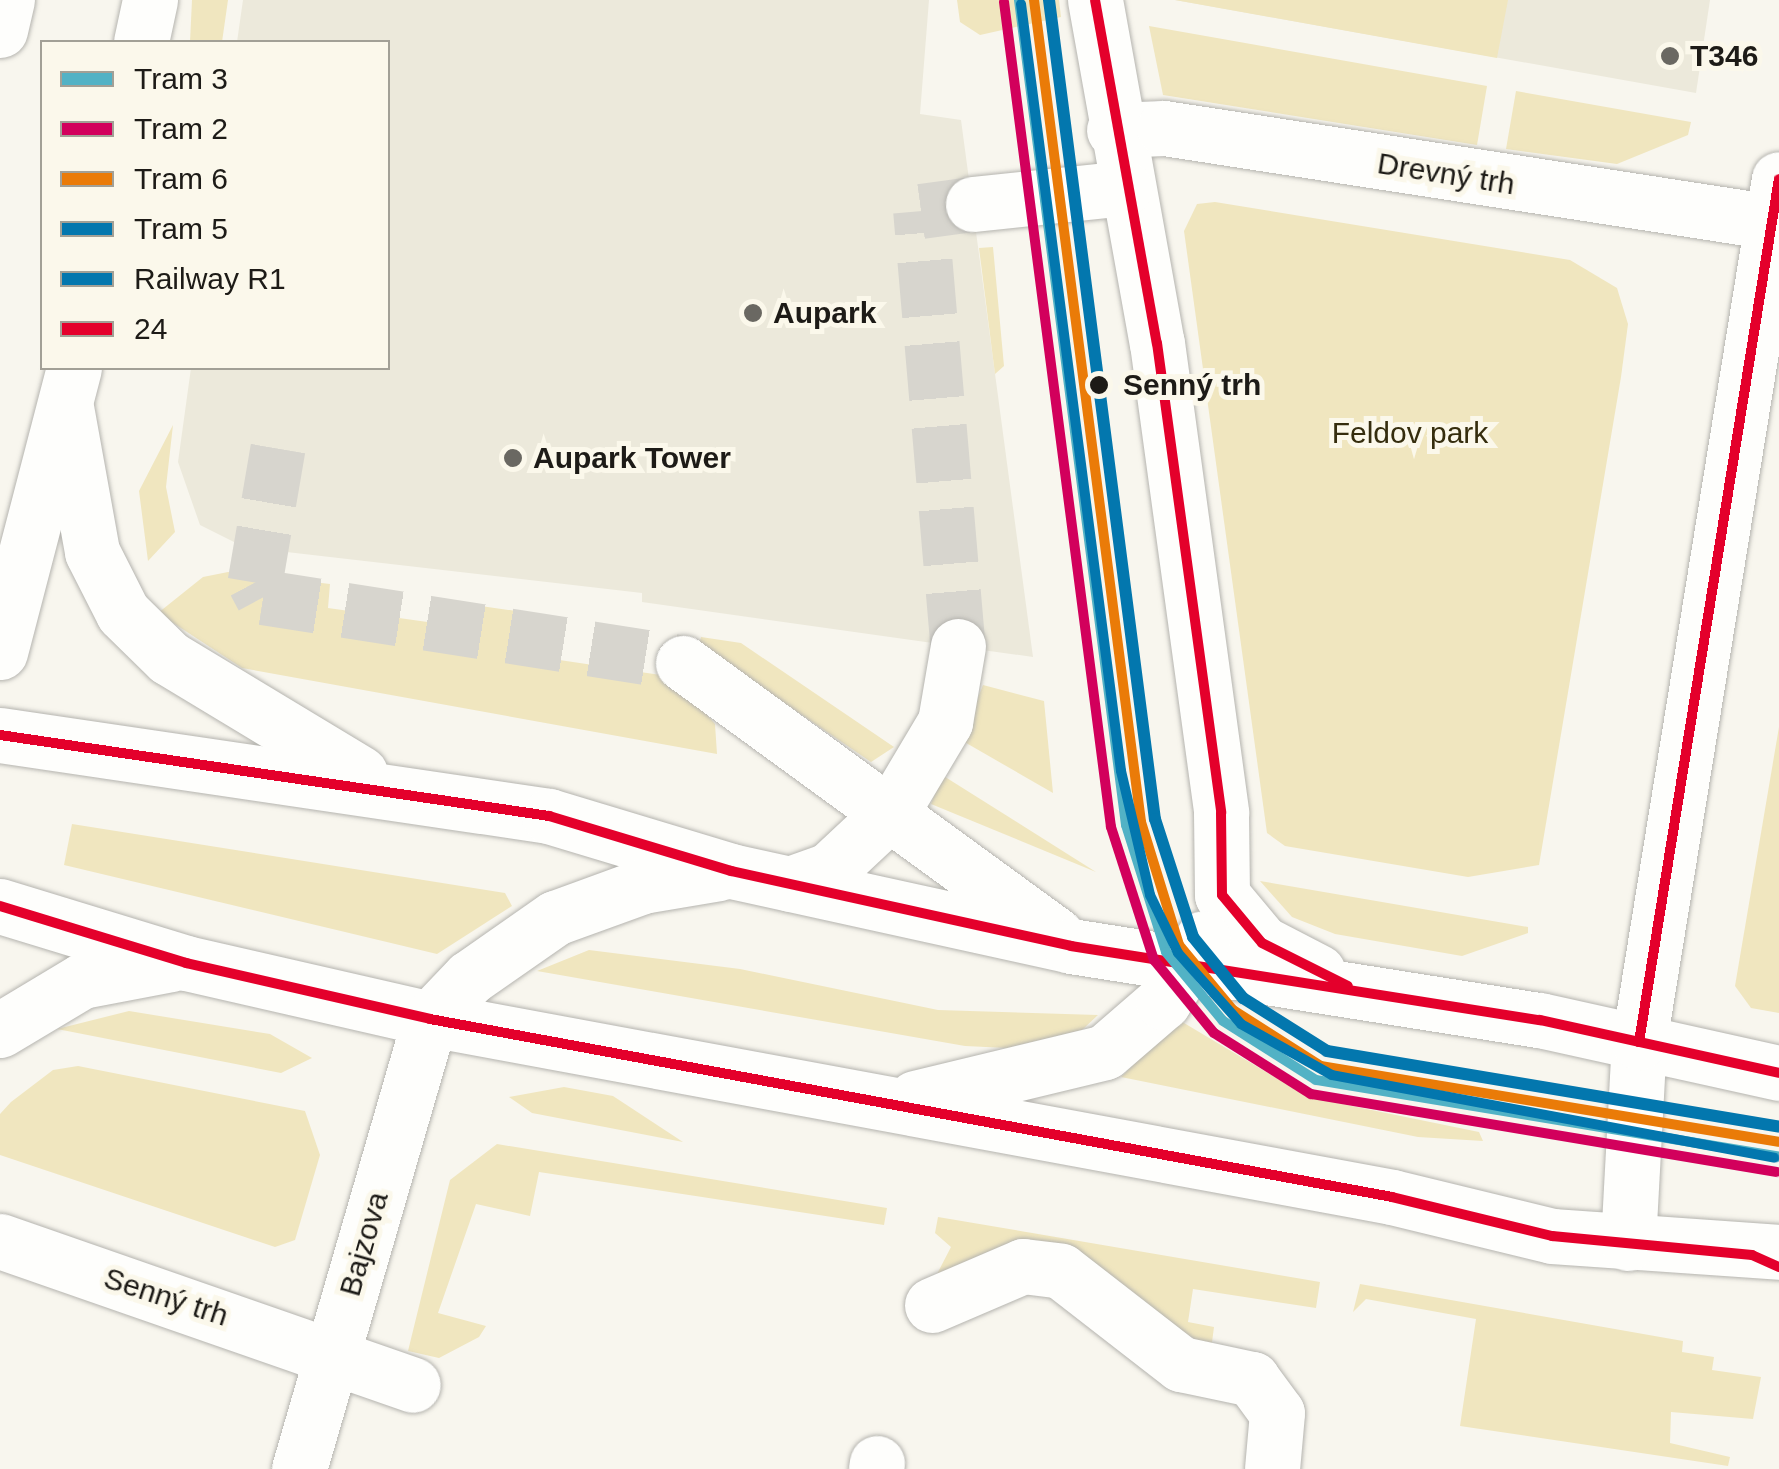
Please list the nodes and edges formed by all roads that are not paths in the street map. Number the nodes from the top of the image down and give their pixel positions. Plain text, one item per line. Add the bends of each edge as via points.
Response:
1 (7, 0) edge
2 (150, 0) edge
3 (1095, 0) edge
4 (0, 30) edge
5 (141, 40) edge
6 (1114, 130) junction
7 (1124, 188) junction
8 (973, 204) tunnel mouth
9 (1776, 208) edge
10 (70, 387) edge
11 (2, 646) edge
12 (958, 646) tunnel mouth
13 (683, 663) tunnel mouth
14 (0, 734) edge
15 (68, 746) junction
16 (0, 758) edge
17 (380, 784) junction
18 (892, 812) junction
19 (732, 871) junction
20 (1218, 872) junction
21 (790, 884) junction
22 (7, 906) edge
23 (1070, 946) junction
24 (186, 963) junction
25 (1190, 964) junction
26 (1352, 988) junction
27 (430, 1019) junction
28 (0, 1030) edge
29 (1638, 1042) junction
30 (1779, 1073) edge
31 (878, 1104) junction
32 (0, 1241) edge
33 (1628, 1243) junction
34 (1770, 1258) edge
35 (932, 1305) dead end
36 (332, 1354) junction
37 (413, 1385) dead end
38 (299, 1469) edge
39 (1272, 1469) edge

1 - 4 street
2 - 5 street
3 - 6 street
6 - 7 street
6 - 9 street, Drevný trh via 1164,128
7 - 8 street
7 - 20 street via 1160,362 1221,813
9 - 29 street
10 - 11 street
10 - 17 street via 92,552 123,613 169,658
12 - 18 street via 945,722
13 - 18 street
14 - 15 street
15 - 16 street
15 - 17 street
17 - 19 street via 549,816
18 - 21 street via 829,870
18 - 23 street
19 - 21 street
19 - 27 street via 642,886 555,918 469,978
20 - 25 street
20 - 26 street via 1229,908 1262,943
21 - 23 street
22 - 24 street
23 - 25 street
24 - 27 street
24 - 28 street via 82,982
25 - 26 street
25 - 31 street via 1150,1014 1086,1062
26 - 29 street
27 - 31 street
27 - 36 street, Bajzova
29 - 30 street
29 - 33 street
31 - 33 street
32 - 36 street, Senný trh
33 - 34 street
35 - 39 street via 1023,1266 1060,1271 1181,1364 1252,1378 1277,1414
36 - 37 street, Senný trh
36 - 38 street, Bajzova

